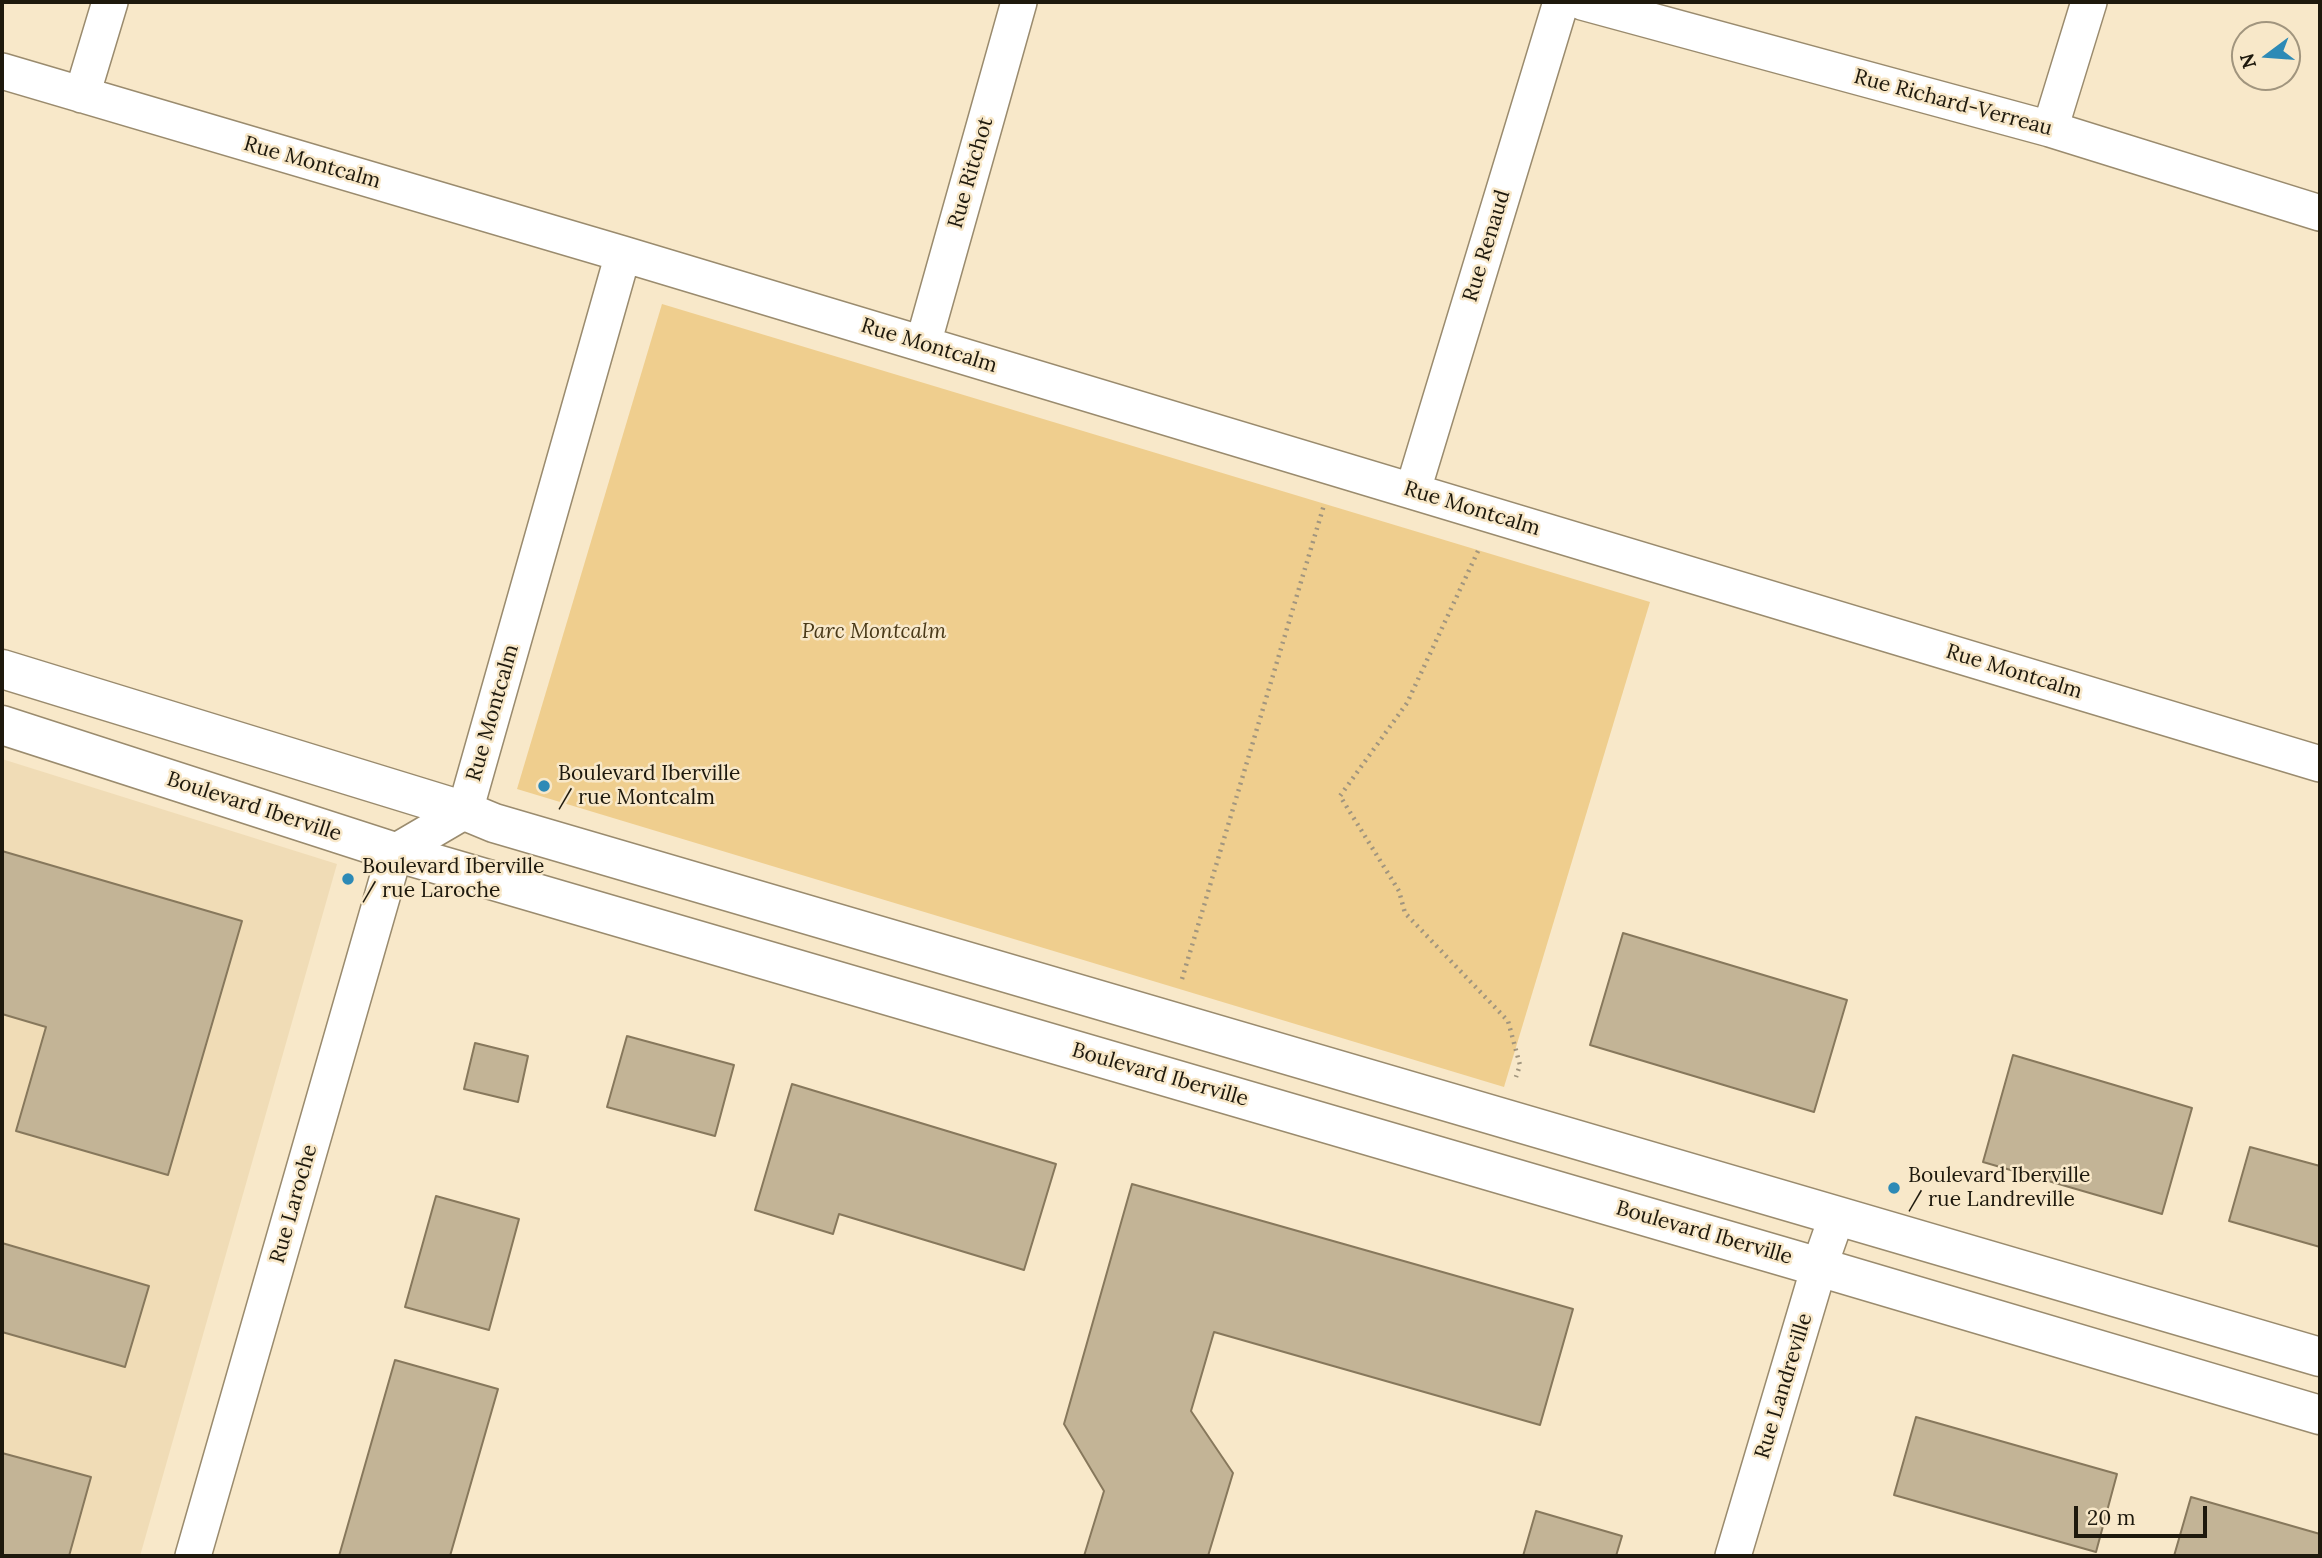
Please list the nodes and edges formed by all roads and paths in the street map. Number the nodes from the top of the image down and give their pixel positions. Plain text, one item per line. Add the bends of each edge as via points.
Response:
1 (110, 2) edge
2 (1019, 2) edge
3 (1561, 2) edge
4 (1582, 2) edge
5 (2089, 2) edge
6 (2, 71) edge
7 (82, 95) junction
8 (2050, 130) junction
9 (2320, 213) edge
10 (623, 254) junction
11 (923, 344) junction
12 (1335, 467) junction
13 (1413, 490) junction
14 (1494, 516) junction
15 (2, 669) edge
16 (2, 725) edge
17 (2320, 764) edge
18 (465, 811) junction
19 (395, 852) junction
20 (1170, 1021) junction
21 (1503, 1118) junction
22 (1837, 1216) junction
23 (1819, 1267) junction
24 (2320, 1357) edge
25 (2320, 1415) edge
26 (193, 1556) edge
27 (1733, 1556) edge

1 - 7 street
2 - 11 street, Rue Ritchot
3 - 13 street, Rue Renaud
4 - 8 street, Rue Richard-Verreau
5 - 8 street
6 - 7 street, Rue Montcalm
7 - 10 street, Rue Montcalm
8 - 9 street, Rue Richard-Verreau
10 - 11 street, Rue Montcalm
10 - 18 street, Rue Montcalm
11 - 12 street, Rue Montcalm
12 - 13 street, Rue Montcalm
12 - 20 path
13 - 14 street, Rue Montcalm
14 - 17 street, Rue Montcalm
14 - 21 path via 1407,704 1340,796 1399,891 1405,913 1508,1021 1520,1065
15 - 18 street
16 - 19 street, Boulevard Iberville
18 - 19 street
18 - 20 street
19 - 23 street, Boulevard Iberville
19 - 26 street, Rue Laroche
20 - 21 street
21 - 22 street
22 - 23 street, Rue Landreville
22 - 24 street
23 - 25 street, Boulevard Iberville
23 - 27 street, Rue Landreville

